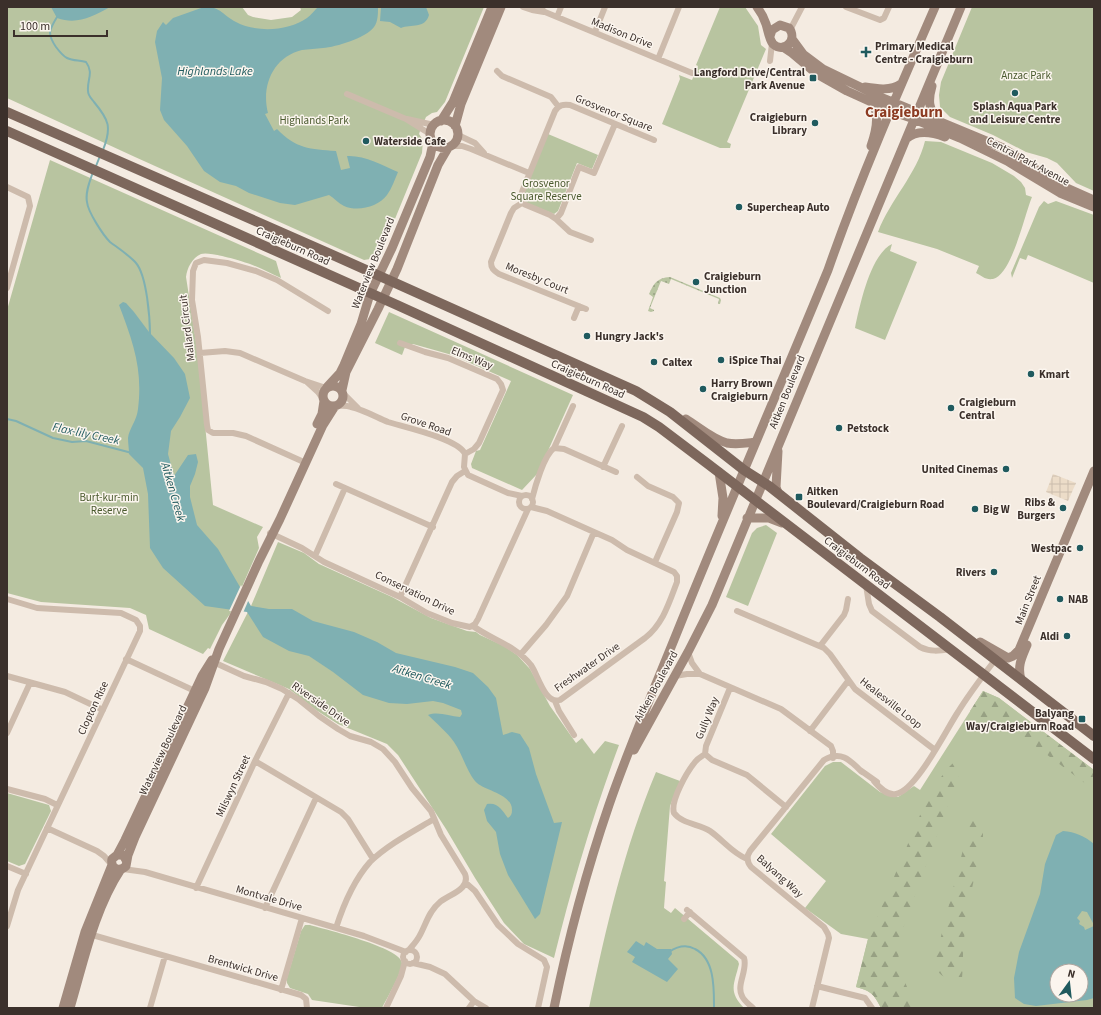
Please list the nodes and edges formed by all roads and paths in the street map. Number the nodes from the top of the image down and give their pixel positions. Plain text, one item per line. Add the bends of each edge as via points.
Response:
1 (492, 7) edge
2 (501, 7) edge
3 (523, 7) edge
4 (538, 7) edge
5 (561, 7) edge
6 (605, 7) edge
7 (679, 7) edge
8 (757, 7) edge
9 (763, 7) edge
10 (846, 7) edge
11 (889, 7) edge
12 (935, 7) edge
13 (961, 7) edge
14 (801, 8) edge
15 (545, 12) junction
16 (557, 17) junction
17 (787, 30) junction
18 (595, 32) junction
19 (771, 39) junction
20 (946, 43) junction
21 (782, 47) junction
22 (658, 59) junction
23 (497, 71) dead end
24 (692, 73) dead end
25 (901, 84) junction
26 (858, 86) junction
27 (347, 94) dead end
28 (872, 102) junction
29 (558, 106) junction
30 (892, 107) junction
31 (7, 112) edge
32 (916, 116) junction
33 (406, 119) junction
34 (940, 121) junction
35 (615, 124) junction
36 (457, 130) junction
37 (7, 131) edge
38 (435, 131) junction
39 (906, 139) junction
40 (654, 140) dead end
41 (450, 147) junction
42 (986, 152) junction
43 (487, 156) junction
44 (529, 174) junction
45 (865, 174) junction
46 (7, 187) edge
47 (1094, 200) edge
48 (522, 203) junction
49 (1094, 207) edge
50 (556, 219) junction
51 (591, 240) dead end
52 (7, 262) edge
53 (14, 265) junction
54 (378, 276) junction
55 (391, 282) junction
56 (7, 288) edge
57 (370, 294) junction
58 (382, 299) junction
59 (579, 306) junction
60 (586, 309) dead end
61 (328, 310) dead end
62 (574, 318) dead end
63 (400, 343) dead end
64 (200, 354) junction
65 (306, 381) junction
66 (327, 387) junction
67 (342, 392) junction
68 (323, 400) junction
69 (335, 406) junction
70 (573, 406) dead end
71 (361, 410) junction
72 (670, 412) junction
73 (622, 426) dead end
74 (756, 442) junction
75 (778, 445) junction
76 (554, 448) junction
77 (465, 454) junction
78 (303, 462) junction
79 (603, 467) junction
80 (744, 470) junction
81 (465, 471) junction
82 (1094, 471) edge
83 (616, 472) dead end
84 (719, 472) junction
85 (637, 477) dead end
86 (536, 482) junction
87 (762, 482) junction
88 (1094, 483) edge
89 (336, 484) dead end
90 (737, 486) junction
91 (345, 488) junction
92 (778, 492) junction
93 (522, 500) junction
94 (755, 500) junction
95 (531, 504) junction
96 (747, 518) junction
97 (521, 522) junction
98 (722, 523) junction
99 (787, 525) junction
100 (433, 527) junction
101 (594, 532) junction
102 (271, 534) junction
103 (314, 556) junction
104 (655, 562) junction
105 (866, 585) junction
106 (400, 597) junction
107 (848, 599) dead end
108 (7, 600) edge
109 (737, 611) dead end
110 (940, 617) junction
111 (473, 626) junction
112 (820, 646) junction
113 (950, 649) junction
114 (688, 652) junction
115 (521, 654) junction
116 (126, 659) junction
117 (995, 660) junction
118 (213, 661) junction
119 (700, 674) junction
120 (984, 675) junction
121 (7, 676) edge
122 (675, 676) junction
123 (1021, 679) junction
124 (848, 681) junction
125 (30, 683) junction
126 (730, 688) junction
127 (199, 692) junction
128 (289, 693) junction
129 (555, 701) junction
130 (103, 710) junction
131 (810, 731) junction
132 (7, 733) edge
133 (574, 735) dead end
134 (1094, 736) edge
135 (935, 750) junction
136 (705, 754) junction
137 (832, 757) junction
138 (1094, 759) edge
139 (255, 761) junction
140 (161, 772) junction
141 (618, 778) junction
142 (7, 789) edge
143 (316, 798) junction
144 (57, 805) junction
145 (786, 808) junction
146 (434, 819) junction
147 (47, 828) junction
148 (748, 856) junction
149 (373, 859) junction
150 (114, 860) junction
151 (124, 865) junction
152 (7, 866) edge
153 (26, 874) junction
154 (466, 883) junction
155 (196, 888) junction
156 (265, 908) junction
157 (302, 918) junction
158 (684, 919) dead end
159 (7, 926) edge
160 (336, 928) junction
161 (88, 934) junction
162 (419, 937) junction
163 (406, 955) junction
164 (416, 955) junction
165 (165, 956) junction
166 (412, 963) junction
167 (430, 967) junction
168 (401, 976) junction
169 (817, 986) junction
170 (281, 990) junction
171 (474, 1000) junction
172 (63, 1008) edge
173 (70, 1008) edge
174 (150, 1008) edge
175 (307, 1008) edge
176 (386, 1008) edge
177 (469, 1008) edge
178 (486, 1008) edge
179 (538, 1008) edge
180 (554, 1008) edge
181 (753, 1008) edge
182 (812, 1008) edge
183 (872, 1008) edge

1 - 38 street, Waterview Boulevard via 453,102
2 - 36 street via 462,104
3 - 15 street, Madison Drive
4 - 15 street, Madison Drive
5 - 16 street
6 - 18 street
7 - 22 street
8 - 19 street
9 - 17 street, Central Park Avenue via 771,19
10 - 11 street via 880,20 884,18
12 - 25 street, Aitken Boulevard
13 - 20 street, Aitken Boulevard
14 - 17 street
15 - 16 street, Madison Drive
16 - 18 street, Madison Drive
17 - 19 street via 772,30
17 - 21 street via 789,44
17 - 26 street, Central Park Avenue via 803,54 818,66
18 - 22 street, Madison Drive
19 - 21 street, Central Park Avenue via 778,47
19 - 21 street via 770,61
20 - 32 street, Aitken Boulevard
20 - 34 street via 930,98 931,111
21 - 28 street, Central Park Avenue via 817,74
22 - 24 street, Madison Drive
23 - 29 street via 502,76 551,97
25 - 26 street via 894,88
25 - 30 street, Aitken Boulevard
26 - 30 street, Central Park Avenue
27 - 33 street
28 - 30 street, Central Park Avenue
28 - 45 street via 877,113
29 - 35 street, Grosvenor Square via 570,105
29 - 44 street, Grosvenor Square
30 - 32 street, Central Park Avenue
30 - 45 street, Aitken Boulevard
31 - 54 main road, Craigieburn Road
32 - 34 street, Central Park Avenue
32 - 39 street, Aitken Boulevard
32 - 42 street, Central Park Avenue
33 - 38 street
33 - 38 street via 418,120
34 - 47 street, Central Park Avenue via 1003,148 1051,179
35 - 40 street, Grosvenor Square
35 - 50 street via 594,173 579,167 561,213
36 - 38 street via 449,121
36 - 41 street via 455,143
36 - 43 street
37 - 57 main road, Craigieburn Road
38 - 41 street via 440,148
38 - 54 street, Waterview Boulevard via 430,157
39 - 42 street via 914,133 930,133
39 - 75 street, Aitken Boulevard
41 - 43 street via 462,146
41 - 55 street, Waterview Boulevard via 438,165
42 - 49 street, Central Park Avenue via 1007,161 1060,193
43 - 44 street
44 - 48 street, Grosvenor Square via 522,192
45 - 74 street, Aitken Boulevard
46 - 53 street via 28,197 30,202
48 - 50 street
48 - 59 street, Moresby Court via 511,213 491,262 493,270
50 - 51 street via 570,232
52 - 53 street
53 - 56 street
54 - 55 main road, Craigieburn Road
54 - 57 street, Waterview Boulevard
55 - 58 street, Waterview Boulevard
55 - 72 main road, Craigieburn Road via 636,391
57 - 58 main road, Craigieburn Road
57 - 66 street, Waterview Boulevard via 344,365
58 - 67 street, Waterview Boulevard via 346,372
58 - 84 main road, Craigieburn Road via 630,411 659,427
59 - 60 street, Moresby Court
59 - 62 street, Moresby Court
61 - 64 street, Mallard Circuit via 277,280 256,271 226,263 204,260 198,262 193,270 192,292
63 - 77 street, Elms Way via 460,362 497,379 501,384 503,390 479,443
64 - 65 street via 225,351 240,353
64 - 78 street, Mallard Circuit via 207,425 210,432 246,436
65 - 66 street
65 - 68 street
66 - 67 street via 334,385
66 - 68 street via 323,393
67 - 69 street via 343,399
67 - 71 street, Grove Road
68 - 69 street via 328,405
68 - 78 street, Waterview Boulevard via 322,414
69 - 71 street, Grove Road via 344,405
69 - 78 street, Waterview Boulevard
70 - 76 street
71 - 77 street, Grove Road via 394,424 430,434 460,448
72 - 74 street via 728,443
72 - 80 main road, Craigieburn Road
73 - 79 street
74 - 80 street, Aitken Boulevard
75 - 87 street, Aitken Boulevard
75 - 92 street
76 - 79 street via 564,449
76 - 86 street
77 - 81 street
78 - 102 street, Waterview Boulevard via 278,510
79 - 83 street
80 - 87 main road, Craigieburn Road
80 - 90 street, Aitken Boulevard
81 - 93 street via 470,476
81 - 100 street via 452,482
82 - 110 street, Main Street via 1021,646 1014,656 1004,657
84 - 90 main road, Craigieburn Road
84 - 98 street via 723,498
85 - 104 street via 648,486 673,497 678,503 677,512
86 - 93 street
86 - 95 street
87 - 92 main road, Craigieburn Road
87 - 94 street, Aitken Boulevard
88 - 123 street, Main Street via 1020,661 1018,672
89 - 91 street
90 - 94 main road, Craigieburn Road
90 - 98 street, Aitken Boulevard
91 - 100 street
91 - 103 street
92 - 110 main road, Craigieburn Road via 860,558
93 - 95 street
93 - 95 street via 524,509
93 - 97 street
94 - 96 street, Aitken Boulevard
94 - 99 main road, Craigieburn Road
95 - 97 street
95 - 101 street
96 - 99 street via 769,518
96 - 114 street, Aitken Boulevard via 712,605
97 - 111 street
98 - 141 street, Aitken Boulevard
99 - 105 main road, Craigieburn Road
100 - 106 street
101 - 104 street
101 - 115 street via 567,596
102 - 103 street, Conservation Drive
102 - 118 street, Waterview Boulevard
103 - 106 street, Conservation Drive
104 - 129 street, Freshwater Drive via 677,576 677,582 660,622 652,632
105 - 113 main road, Craigieburn Road
105 - 113 street via 872,611 920,647 934,651
106 - 111 street, Conservation Drive via 439,618
107 - 112 street via 844,615
108 - 116 street, Clopton Rise via 37,608 116,613 131,617 138,622 140,629
109 - 112 street, Healesville Loop
110 - 117 main road, Craigieburn Road
111 - 115 street, Freshwater Drive
112 - 124 street, Healesville Loop via 830,654
113 - 120 main road, Craigieburn Road
114 - 119 street
114 - 122 street, Aitken Boulevard
115 - 129 street, Freshwater Drive via 533,668 549,698
116 - 127 street
116 - 130 street, Clopton Rise
117 - 120 street
117 - 123 main road, Craigieburn Road
118 - 127 street, Waterview Boulevard via 202,676
118 - 128 street, Riverside Drive
119 - 122 street
119 - 126 street
120 - 135 street via 956,714
120 - 138 main road, Craigieburn Road
121 - 125 street
122 - 141 street, Aitken Boulevard
123 - 134 main road, Craigieburn Road
124 - 131 street
124 - 135 street, Healesville Loop
125 - 130 street via 65,692
125 - 132 street
126 - 131 street via 781,709
126 - 136 street, Gully Way
127 - 140 street, Waterview Boulevard
128 - 139 street, Milswyn Street
128 - 146 street, Riverside Drive via 338,729 383,749 428,807
129 - 133 street
130 - 144 street, Clopton Rise
131 - 137 street via 827,744
135 - 137 street via 922,772 911,783 892,791 842,760
136 - 145 street, Gully Way via 712,760 748,775
136 - 148 street via 696,761 682,783 673,811 679,818 710,831 736,854
137 - 145 street, Balyang Way via 818,769
139 - 143 street
139 - 155 street, Milswyn Street
140 - 150 street, Waterview Boulevard
140 - 151 street, Waterview Boulevard
141 - 180 street, Aitken Boulevard via 580,897
142 - 144 street via 45,799
143 - 149 street via 332,806 348,819
143 - 156 street
144 - 147 street, Clopton Rise
145 - 148 street, Balyang Way
146 - 149 street
146 - 154 street, Riverside Drive via 465,874
147 - 150 street
147 - 153 street, Clopton Rise
148 - 169 street, Balyang Way via 752,867 827,930 829,938
149 - 160 street via 352,889
150 - 151 street via 116,869
150 - 151 street via 123,855
150 - 161 street, Waterview Boulevard
151 - 155 street, Montvale Drive
151 - 161 street, Waterview Boulevard
152 - 153 street
153 - 159 street, Clopton Rise via 18,890
154 - 162 street via 434,908
154 - 179 street via 475,891 507,935 546,962
155 - 156 street, Montvale Drive
156 - 157 street, Montvale Drive
157 - 160 street, Montvale Drive
157 - 170 street
158 - 181 street via 689,911 744,958 741,994
160 - 163 street, Montvale Drive via 364,936
161 - 165 street, Brentwick Drive
161 - 172 street, Waterview Boulevard
161 - 173 street, Waterview Boulevard
162 - 163 street
162 - 164 street
163 - 164 street via 413,951
163 - 166 street via 408,963
163 - 168 street
164 - 166 street via 416,960
164 - 167 street
165 - 170 street, Brentwick Drive
165 - 174 street
166 - 167 street
166 - 168 street
167 - 171 street via 445,974
168 - 176 street
169 - 182 street, Balyang Way
169 - 183 street via 865,998
170 - 175 street, Brentwick Drive via 304,997
171 - 177 street
171 - 178 street

